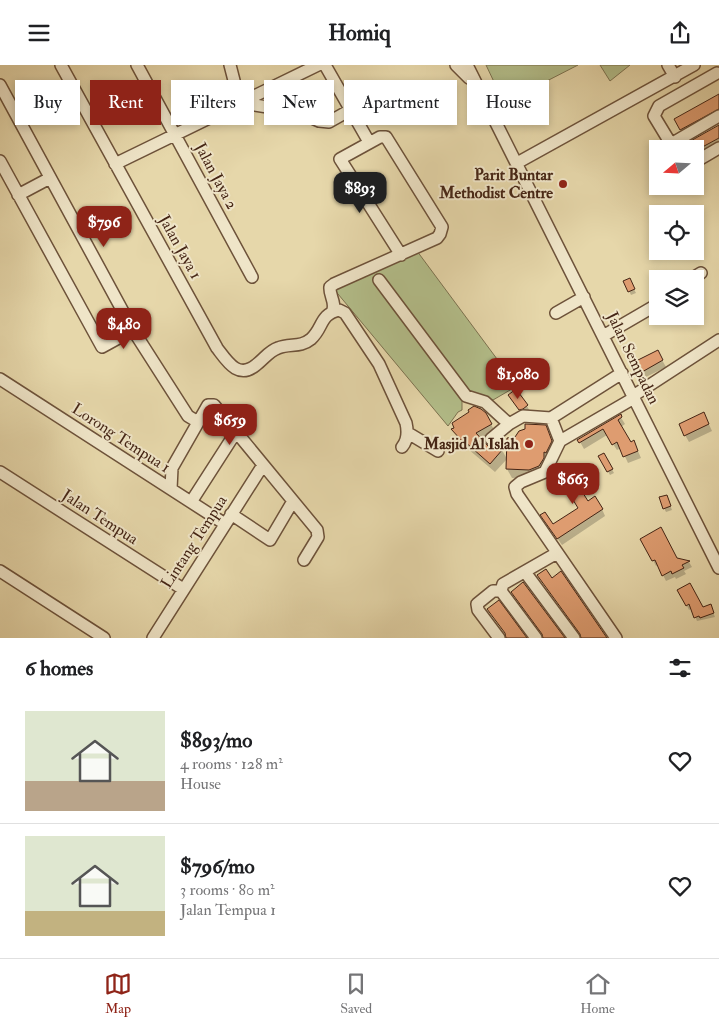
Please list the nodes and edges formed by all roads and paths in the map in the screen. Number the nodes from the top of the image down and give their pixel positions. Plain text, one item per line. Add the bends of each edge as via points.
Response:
1 (61, 65) edge
2 (137, 65) edge
3 (230, 65) edge
4 (318, 65) edge
5 (325, 65) edge
6 (456, 65) edge
7 (467, 65) edge
8 (473, 65) edge
9 (668, 65) edge
10 (694, 65) edge
11 (717, 73) dead end
12 (675, 77) junction
13 (234, 80) edge
14 (470, 80) edge
15 (474, 80) edge
16 (477, 80) edge
17 (0, 85) edge
18 (254, 97) edge
19 (344, 99) edge
20 (254, 105) edge
21 (344, 113) edge
22 (719, 116) edge
23 (196, 125) edge
24 (359, 125) edge
25 (497, 125) edge
26 (175, 135) junction
27 (668, 140) edge
28 (681, 140) edge
29 (369, 142) junction
30 (719, 148) edge
31 (704, 157) edge
32 (0, 161) edge
33 (517, 163) junction
34 (115, 164) junction
35 (50, 178) junction
36 (18, 195) junction
37 (401, 255) junction
38 (252, 277) dead end
39 (379, 280) dead end
40 (584, 297) junction
41 (649, 309) edge
42 (332, 312) junction
43 (556, 313) dead end
44 (133, 330) junction
45 (603, 336) junction
46 (719, 340) edge
47 (622, 373) junction
48 (0, 379) edge
49 (634, 397) junction
50 (551, 418) junction
51 (198, 422) junction
52 (509, 424) junction
53 (236, 431) junction
54 (408, 433) junction
55 (491, 439) dead end
56 (560, 441) junction
57 (402, 447) dead end
58 (438, 451) dead end
59 (263, 465) junction
60 (1, 475) edge
61 (171, 489) junction
62 (293, 501) junction
63 (191, 502) junction
64 (228, 519) junction
65 (558, 553) junction
66 (304, 560) dead end
67 (719, 568) edge
68 (0, 571) edge
69 (525, 572) junction
70 (183, 589) junction
71 (501, 591) junction
72 (104, 638) edge
73 (152, 638) edge
74 (499, 638) edge
75 (536, 638) edge
76 (574, 638) edge
77 (616, 638) edge

1 - 34 street, Jalan Jaya 1
2 - 26 street, Jalan Jaya 2
3 - 13 street
4 - 18 street
5 - 19 street
6 - 14 street
7 - 15 street
8 - 16 street
9 - 12 street
10 - 12 street
11 - 27 street via 659,107 654,116
12 - 33 street
17 - 35 street
20 - 21 street via 299,112 329,122
22 - 28 street
23 - 26 street
24 - 29 street
25 - 33 street, Jalan Sempadan
26 - 34 street
26 - 38 street, Jalan Jaya 2
29 - 37 street via 340,159
29 - 37 street via 386,137 442,227 437,238
30 - 31 street
32 - 36 street
33 - 40 street, Jalan Sempadan
34 - 42 street, Jalan Jaya 1 via 217,348 236,369 255,366 279,347 305,343
35 - 36 street
35 - 44 street
36 - 44 street via 102,347
37 - 42 street via 330,287 334,304
39 - 52 street via 466,396 485,402
40 - 43 street
40 - 45 street, Jalan Sempadan
41 - 45 street
42 - 54 street via 339,310 345,313 379,364
44 - 51 street via 188,416
45 - 47 street, Jalan Sempadan
46 - 49 street
47 - 49 street, Jalan Sempadan
47 - 50 street
48 - 61 street, Lorong Tempua 1
49 - 56 street
49 - 67 street, Jalan Sempadan
50 - 52 street via 523,416
50 - 56 street
51 - 53 street via 208,405 214,405
51 - 61 street via 172,468
52 - 55 street
53 - 59 street
53 - 63 street
54 - 57 street
54 - 58 street
56 - 65 street via 545,472 514,487
59 - 62 street
59 - 64 street, Lintang Tempua
60 - 70 street, Jalan Tempua
61 - 63 street, Lorong Tempua 1
62 - 64 street, Lorong Tempua 1 via 270,540
62 - 66 street via 319,535
63 - 64 street, Lorong Tempua 1
64 - 70 street, Lintang Tempua
65 - 69 street
65 - 77 street
68 - 72 street
69 - 71 street via 503,584
69 - 76 street
70 - 73 street, Lintang Tempua
71 - 74 street via 493,591 477,604
71 - 75 street

